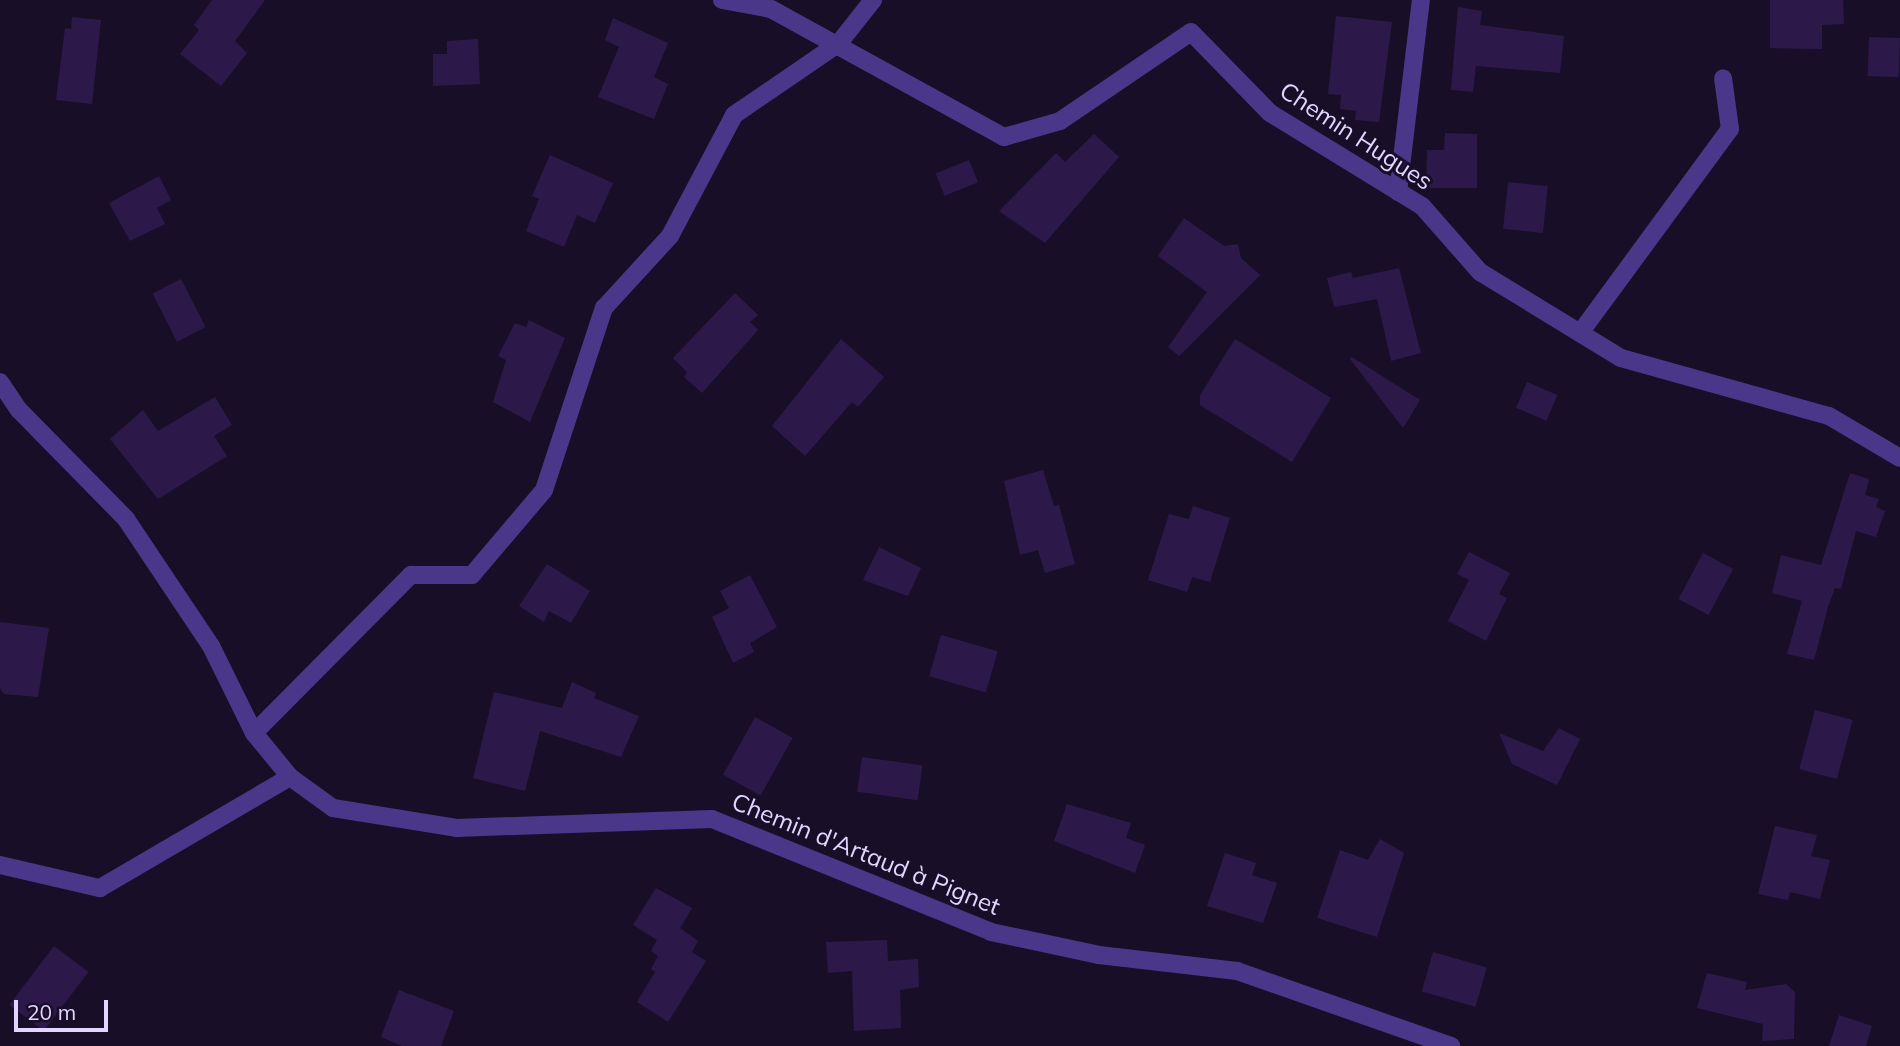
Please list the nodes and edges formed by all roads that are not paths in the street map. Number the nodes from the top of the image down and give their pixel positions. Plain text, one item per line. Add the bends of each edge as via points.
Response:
1 (722, 0) edge
2 (873, 0) edge
3 (1421, 0) edge
4 (839, 43) junction
5 (1723, 78) dead end
6 (1398, 192) junction
7 (1580, 333) junction
8 (0, 382) edge
9 (1900, 458) edge
10 (254, 733) junction
11 (290, 777) junction
12 (0, 865) edge
13 (1451, 1046) edge

1 - 4 street via 771,9
2 - 4 street
3 - 6 street
4 - 6 street, Chemin Hugues via 1004,137 1060,121 1191,32 1270,113
4 - 10 street via 734,115 670,236 604,308 544,490 472,575 411,575
5 - 7 street via 1730,129
6 - 7 street, Chemin Hugues via 1422,206 1480,272
7 - 9 street, Chemin Hugues via 1621,358 1829,416
8 - 10 street, Chemin d'Artaud à Pignet via 19,410 126,519 211,646
10 - 11 street, Chemin d'Artaud à Pignet
11 - 12 street via 100,888
11 - 13 street, Chemin d'Artaud à Pignet via 333,808 456,828 712,819 991,932 1099,955 1237,971

